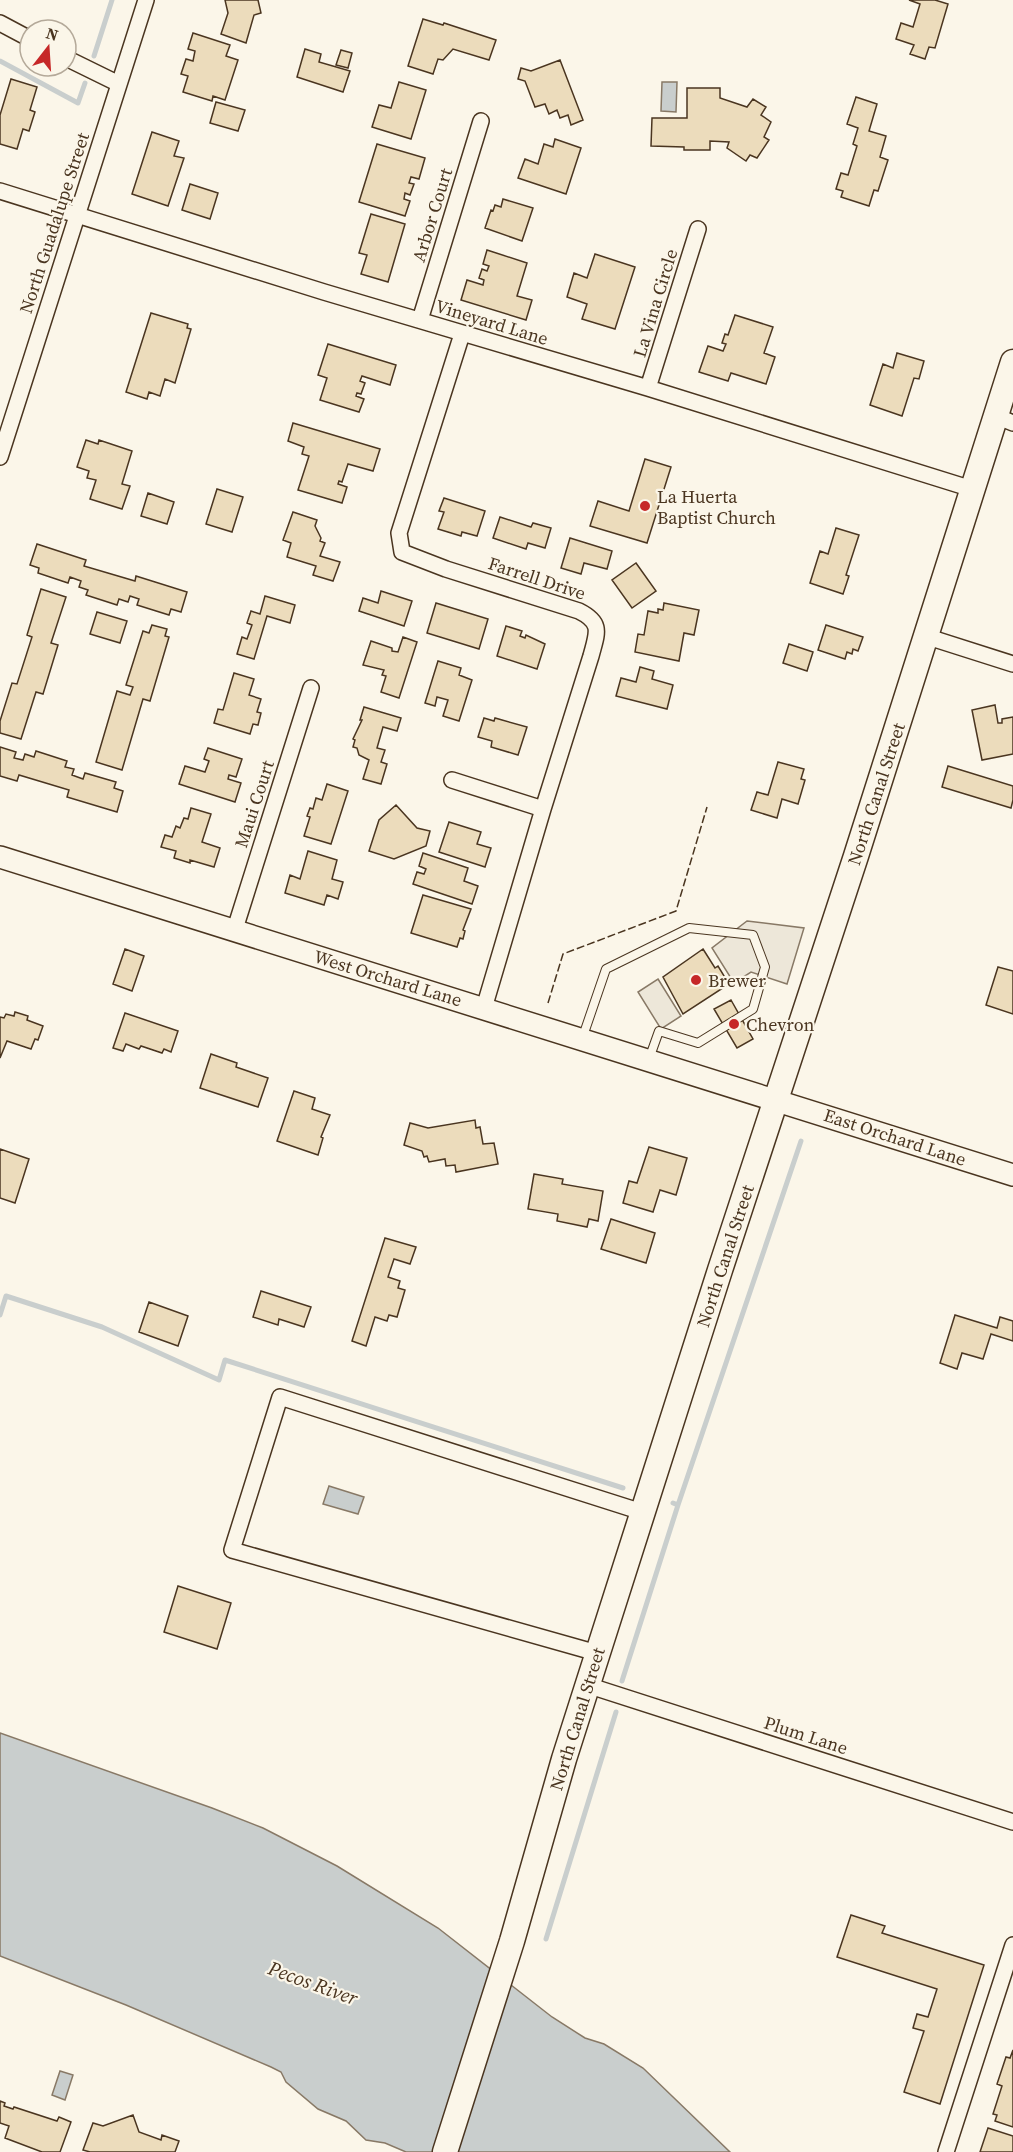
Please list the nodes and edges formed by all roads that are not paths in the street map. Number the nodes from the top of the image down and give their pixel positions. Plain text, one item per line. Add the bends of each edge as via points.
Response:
1 (146, 0) edge
2 (0, 23) edge
3 (18, 33) edge
4 (78, 64) edge
5 (119, 84) junction
6 (481, 121) dead end
7 (0, 191) edge
8 (77, 215) junction
9 (698, 229) dead end
10 (420, 320) junction
11 (462, 334) junction
12 (1013, 362) edge
13 (648, 388) junction
14 (1004, 420) edge
15 (0, 457) edge
16 (972, 489) junction
17 (925, 636) junction
18 (1013, 664) edge
19 (311, 688) dead end
20 (452, 780) dead end
21 (543, 809) junction
22 (0, 857) edge
23 (234, 932) junction
24 (484, 1008) junction
25 (582, 1039) junction
26 (648, 1060) junction
27 (777, 1100) junction
28 (1013, 1175) edge
29 (642, 1512) junction
30 (597, 1653) junction
31 (588, 1685) junction
32 (1013, 1822) edge
33 (1013, 1945) edge
34 (445, 2152) edge
35 (946, 2152) edge

1 - 5 street, North Guadalupe Street
2 - 3 street
4 - 5 street
5 - 8 street, North Guadalupe Street
6 - 10 street, Arbor Court
7 - 8 street, Vineyard Lane
8 - 10 street, Vineyard Lane
8 - 15 street, North Guadalupe Street
9 - 13 street, La Vina Circle
10 - 11 street, Vineyard Lane
11 - 13 street, Vineyard Lane
11 - 21 street, Farrell Drive via 399,533 400,546 410,556 560,604 595,621 597,635
12 - 14 main road, North Canal Street
13 - 16 street, Vineyard Lane
14 - 16 main road, North Canal Street
16 - 17 main road, North Canal Street
17 - 18 street
17 - 27 main road, North Canal Street
19 - 23 street, Maui Court
20 - 21 street
21 - 24 street, Farrell Drive
22 - 23 street, West Orchard Lane
23 - 24 street, West Orchard Lane
24 - 25 street, West Orchard Lane
25 - 26 street, West Orchard Lane
25 - 26 lane via 606,969 688,928 753,935 765,967 753,1009 698,1043 659,1031
26 - 27 street, West Orchard Lane
27 - 28 street, East Orchard Lane
27 - 29 main road, North Canal Street
29 - 30 main road, North Canal Street
29 - 30 street via 280,1397 232,1550
30 - 31 main road, North Canal Street
31 - 32 street, Plum Lane
31 - 34 main road, North Canal Street
33 - 35 street

